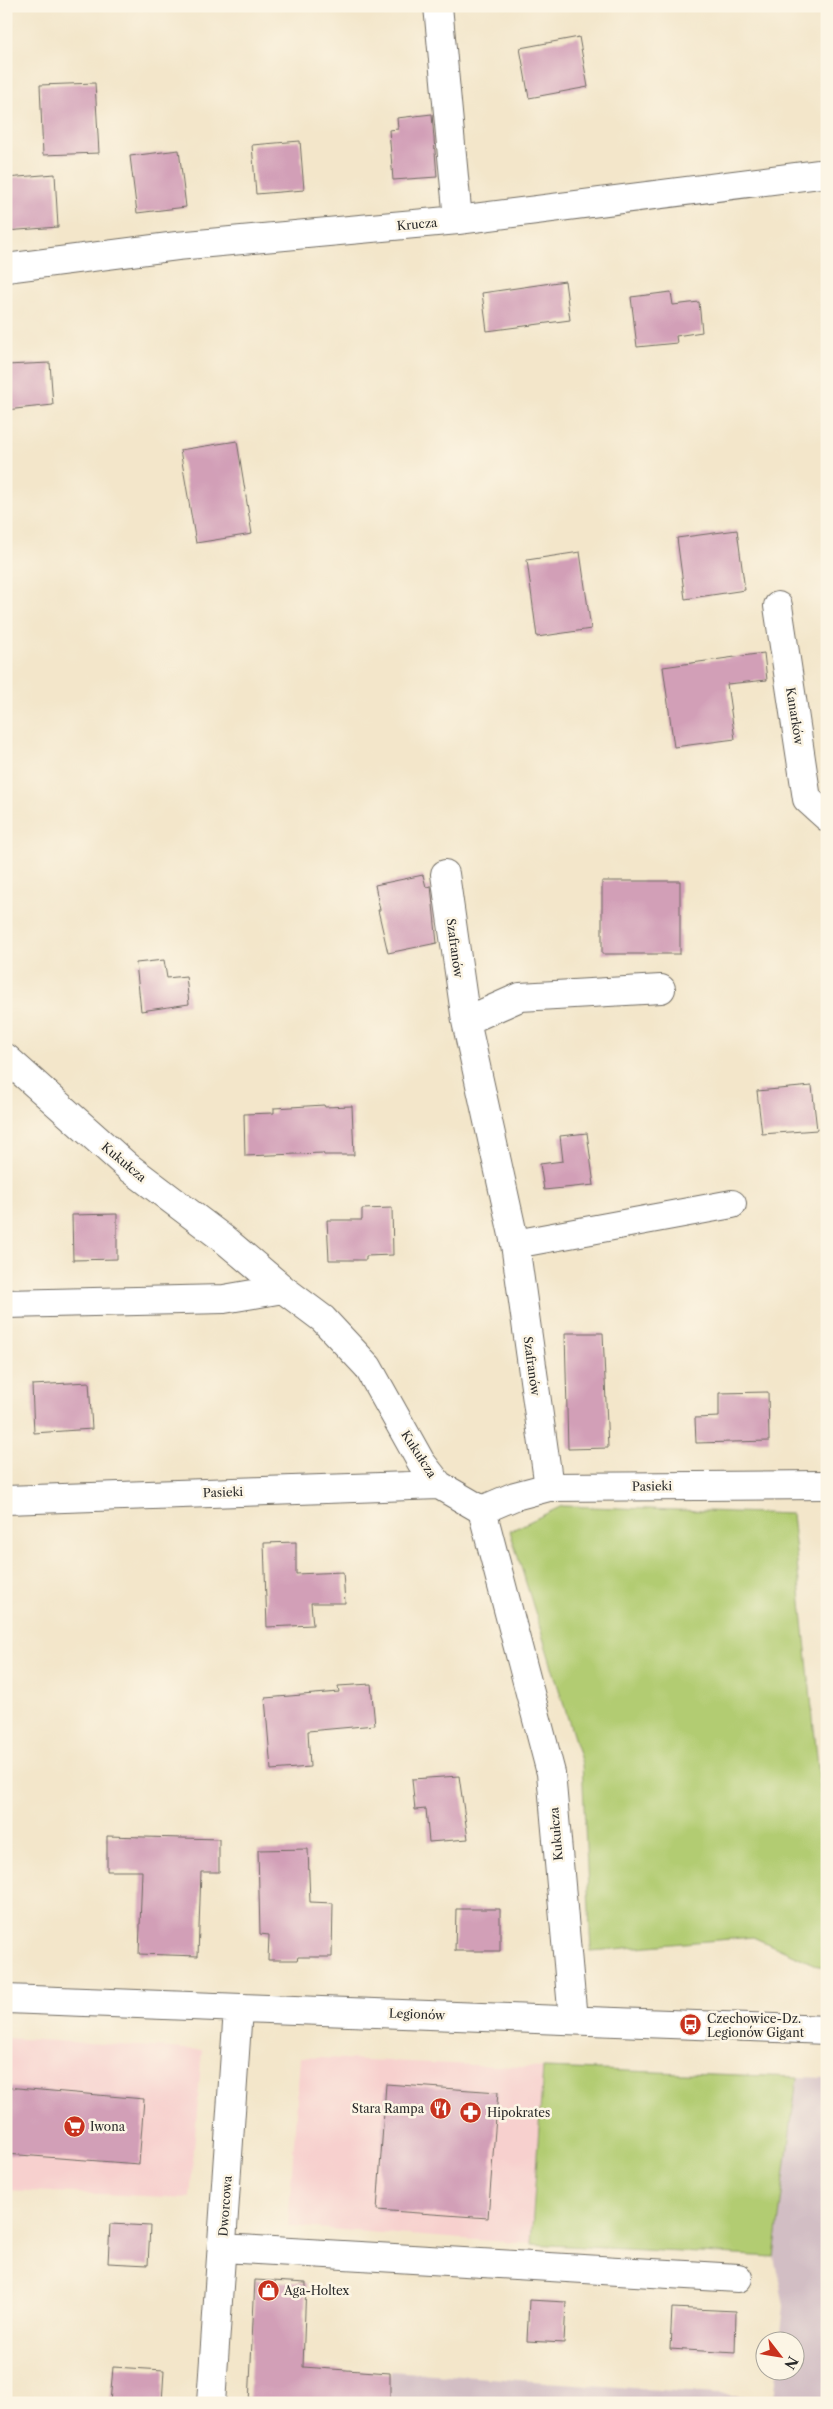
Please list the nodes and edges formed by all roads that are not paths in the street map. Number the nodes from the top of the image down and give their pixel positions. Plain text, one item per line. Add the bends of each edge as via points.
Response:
1 (438, 6) edge
2 (827, 173) edge
3 (458, 220) junction
4 (6, 268) edge
5 (778, 606) dead end
6 (827, 817) edge
7 (445, 874) dead end
8 (661, 989) dead end
9 (466, 1021) junction
10 (6, 1058) edge
11 (732, 1204) dead end
12 (515, 1244) junction
13 (283, 1290) junction
14 (6, 1304) edge
15 (439, 1485) junction
16 (827, 1485) edge
17 (549, 1487) junction
18 (6, 1500) edge
19 (482, 1510) junction
20 (6, 1999) edge
21 (238, 2009) junction
22 (573, 2020) junction
23 (827, 2030) edge
24 (222, 2248) junction
25 (738, 2278) dead end
26 (211, 2403) edge

1 - 3 street
2 - 3 street, Krucza
3 - 4 street, Krucza via 177,246
5 - 6 street, Kanarków via 807,799
7 - 9 street, Szafranów
8 - 9 street via 520,996
9 - 12 street, Szafranów
10 - 13 street, Kukułcza via 127,1166 225,1240
11 - 12 street
12 - 17 street, Szafranów
13 - 14 street via 224,1299
13 - 15 street, Kukułcza via 323,1319 368,1367 421,1462
15 - 18 street, Pasieki
15 - 19 street, Kukułcza
16 - 17 street, Pasieki
17 - 19 street, Pasieki via 515,1496
19 - 22 street, Kukułcza via 551,1773
20 - 21 street, Legionów
21 - 22 street, Legionów
21 - 24 street, Dworcowa
22 - 23 street, Legionów
24 - 25 street
24 - 26 street, Dworcowa

